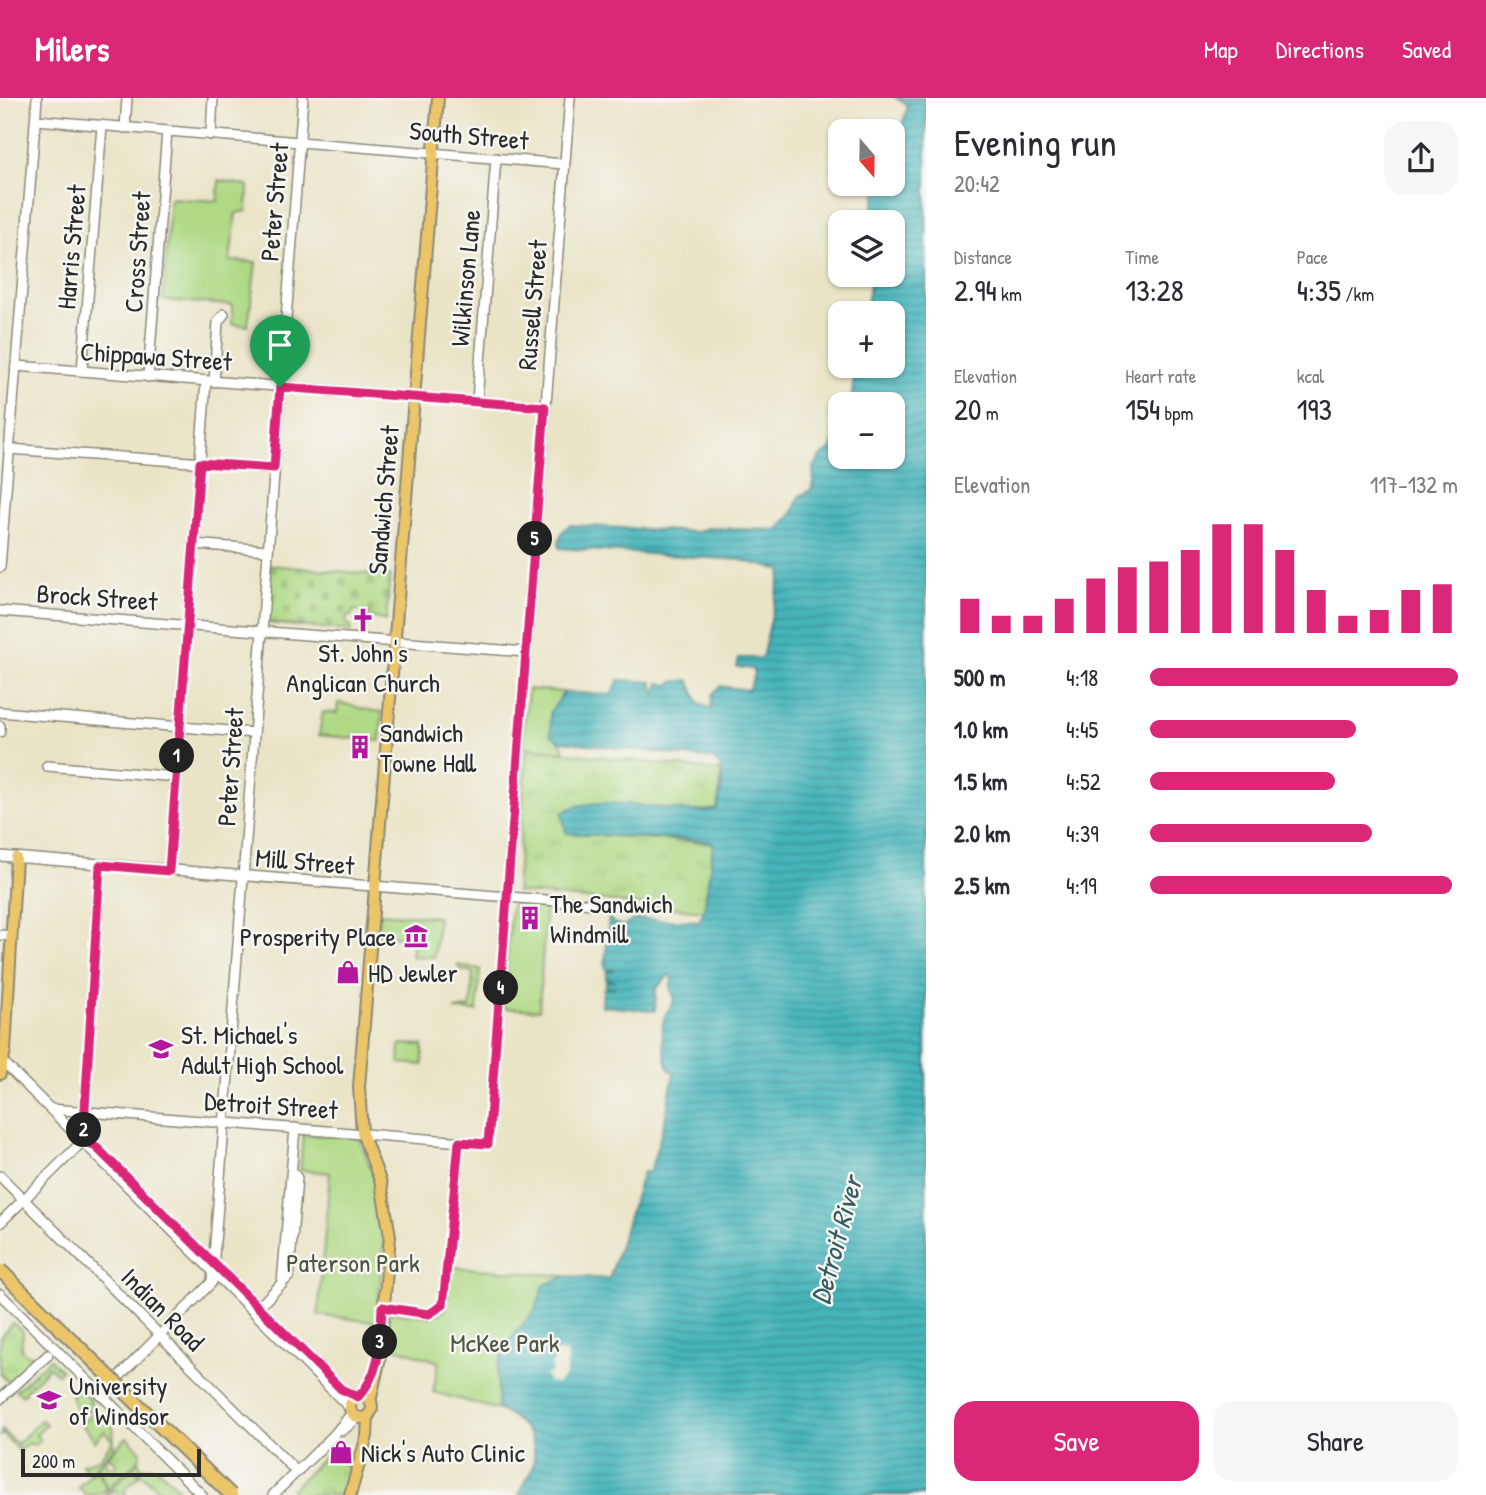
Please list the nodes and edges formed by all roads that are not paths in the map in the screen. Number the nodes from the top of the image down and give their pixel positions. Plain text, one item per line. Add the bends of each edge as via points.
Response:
1 (37, 98) edge
2 (127, 98) edge
3 (214, 98) edge
4 (303, 98) edge
5 (438, 98) edge
6 (570, 98) edge
7 (36, 120) junction
8 (102, 126) junction
9 (125, 128) junction
10 (167, 131) junction
11 (211, 135) junction
12 (300, 142) junction
13 (433, 153) junction
14 (496, 158) junction
15 (564, 164) junction
16 (224, 314) dead end
17 (16, 366) junction
18 (82, 372) junction
19 (148, 377) junction
20 (210, 381) junction
21 (280, 387) junction
22 (414, 397) junction
23 (477, 401) junction
24 (545, 407) junction
25 (9, 449) junction
26 (200, 463) junction
27 (274, 468) junction
28 (2, 512) edge
29 (193, 544) junction
30 (267, 550) junction
31 (0, 568) edge
32 (0, 611) edge
33 (187, 625) junction
34 (261, 631) junction
35 (394, 642) junction
36 (526, 652) junction
37 (0, 712) edge
38 (0, 726) edge
39 (179, 726) junction
40 (0, 732) edge
41 (254, 733) junction
42 (47, 766) dead end
43 (176, 777) junction
44 (0, 856) edge
45 (16, 858) junction
46 (100, 865) junction
47 (169, 871) junction
48 (243, 877) junction
49 (374, 888) junction
50 (507, 897) junction
51 (607, 905) dead end
52 (6, 935) edge
53 (1, 1065) edge
54 (51, 1109) junction
55 (86, 1112) junction
56 (224, 1124) junction
57 (295, 1128) junction
58 (362, 1133) junction
59 (83, 1141) junction
60 (459, 1142) junction
61 (488, 1144) joint
62 (0, 1176) edge
63 (23, 1200) junction
64 (0, 1223) edge
65 (213, 1267) junction
66 (0, 1270) edge
67 (0, 1294) edge
68 (382, 1307) junction
69 (256, 1310) junction
70 (160, 1336) junction
71 (48, 1355) dead end
72 (379, 1362) junction
73 (101, 1395) junction
74 (358, 1397) junction
75 (0, 1399) edge
76 (370, 1402) junction
77 (357, 1413) junction
78 (297, 1472) junction
79 (202, 1495) edge
80 (231, 1495) edge
81 (273, 1495) edge
82 (350, 1495) edge

1 - 7 street
2 - 9 street
3 - 11 street
4 - 12 street, Peter Street
5 - 13 main road, Sandwich Street
6 - 15 street, Russell Street
7 - 8 street, South Street
7 - 17 street
8 - 9 street, South Street
8 - 18 street, Harris Street
9 - 10 street, South Street
10 - 11 street, South Street
10 - 19 street, Cross Street
11 - 12 street, South Street
12 - 13 street, South Street
12 - 21 street, Peter Street
13 - 14 street, South Street
13 - 22 main road, Sandwich Street
14 - 15 street, South Street
14 - 23 street, Wilkinson Lane
15 - 24 street, Russell Street
16 - 20 street via 218,322
17 - 18 street, Chippawa Street
17 - 25 street
18 - 19 street, Chippawa Street
19 - 20 street, Chippawa Street
20 - 21 street, Chippawa Street
20 - 26 street
21 - 22 street, Chippawa Street
21 - 27 street, Peter Street
22 - 23 street, Chippawa Street
22 - 35 main road, Sandwich Street
23 - 24 street, Chippawa Street
24 - 36 street, Russell Street
25 - 26 street
25 - 28 street
26 - 27 street
26 - 29 street
27 - 30 street, Peter Street
28 - 31 street
29 - 30 street
29 - 33 street
30 - 34 street, Peter Street
32 - 33 street, Brock Street
33 - 34 street, Brock Street
33 - 39 street
34 - 35 street, Brock Street
34 - 41 street, Peter Street
35 - 36 street, Brock Street
35 - 49 main road, Sandwich Street
36 - 50 street, Russell Street
37 - 39 street
38 - 40 street
39 - 41 street
39 - 43 street
41 - 48 street, Peter Street
42 - 43 street
43 - 47 street
44 - 45 street, Mill Street
45 - 46 street, Mill Street
45 - 52 main road
46 - 47 street, Mill Street
46 - 55 street
47 - 48 street, Mill Street
48 - 49 street, Mill Street
48 - 56 street, Peter Street
49 - 50 street, Mill Street
49 - 58 main road, Sandwich Street via 359,1087
50 - 51 street, Mill Street
50 - 61 street, Russell Street
52 - 53 main road
53 - 54 street
54 - 55 street, Detroit Street
54 - 59 street
55 - 56 street, Detroit Street
55 - 59 street
56 - 57 street, Detroit Street
56 - 65 street, Peter Street
57 - 58 street, Detroit Street
57 - 69 street via 293,1172 297,1178 289,1276
58 - 60 street, Detroit Street
58 - 68 main road, Sandwich Street via 389,1221
59 - 63 street
59 - 65 street via 94,1145
60 - 61 street, Detroit Street
60 - 68 street via 446,1299 440,1310 429,1314
62 - 63 street, Indian Road
63 - 64 street
63 - 70 street, Indian Road
65 - 69 street
65 - 70 street, Peter Street via 208,1288
66 - 80 highway, bridge
67 - 73 street
68 - 72 main road, Sandwich Street
69 - 74 street via 341,1389
69 - 77 street
70 - 73 street, Peter Street
70 - 78 street, Indian Road
71 - 75 street
72 - 74 main road
72 - 76 main road, Sandwich Street
73 - 79 street
74 - 76 main road
74 - 77 main road
76 - 77 main road, Sandwich Street
77 - 78 street
77 - 82 main road, Sandwich Street via 363,1442
78 - 81 street

